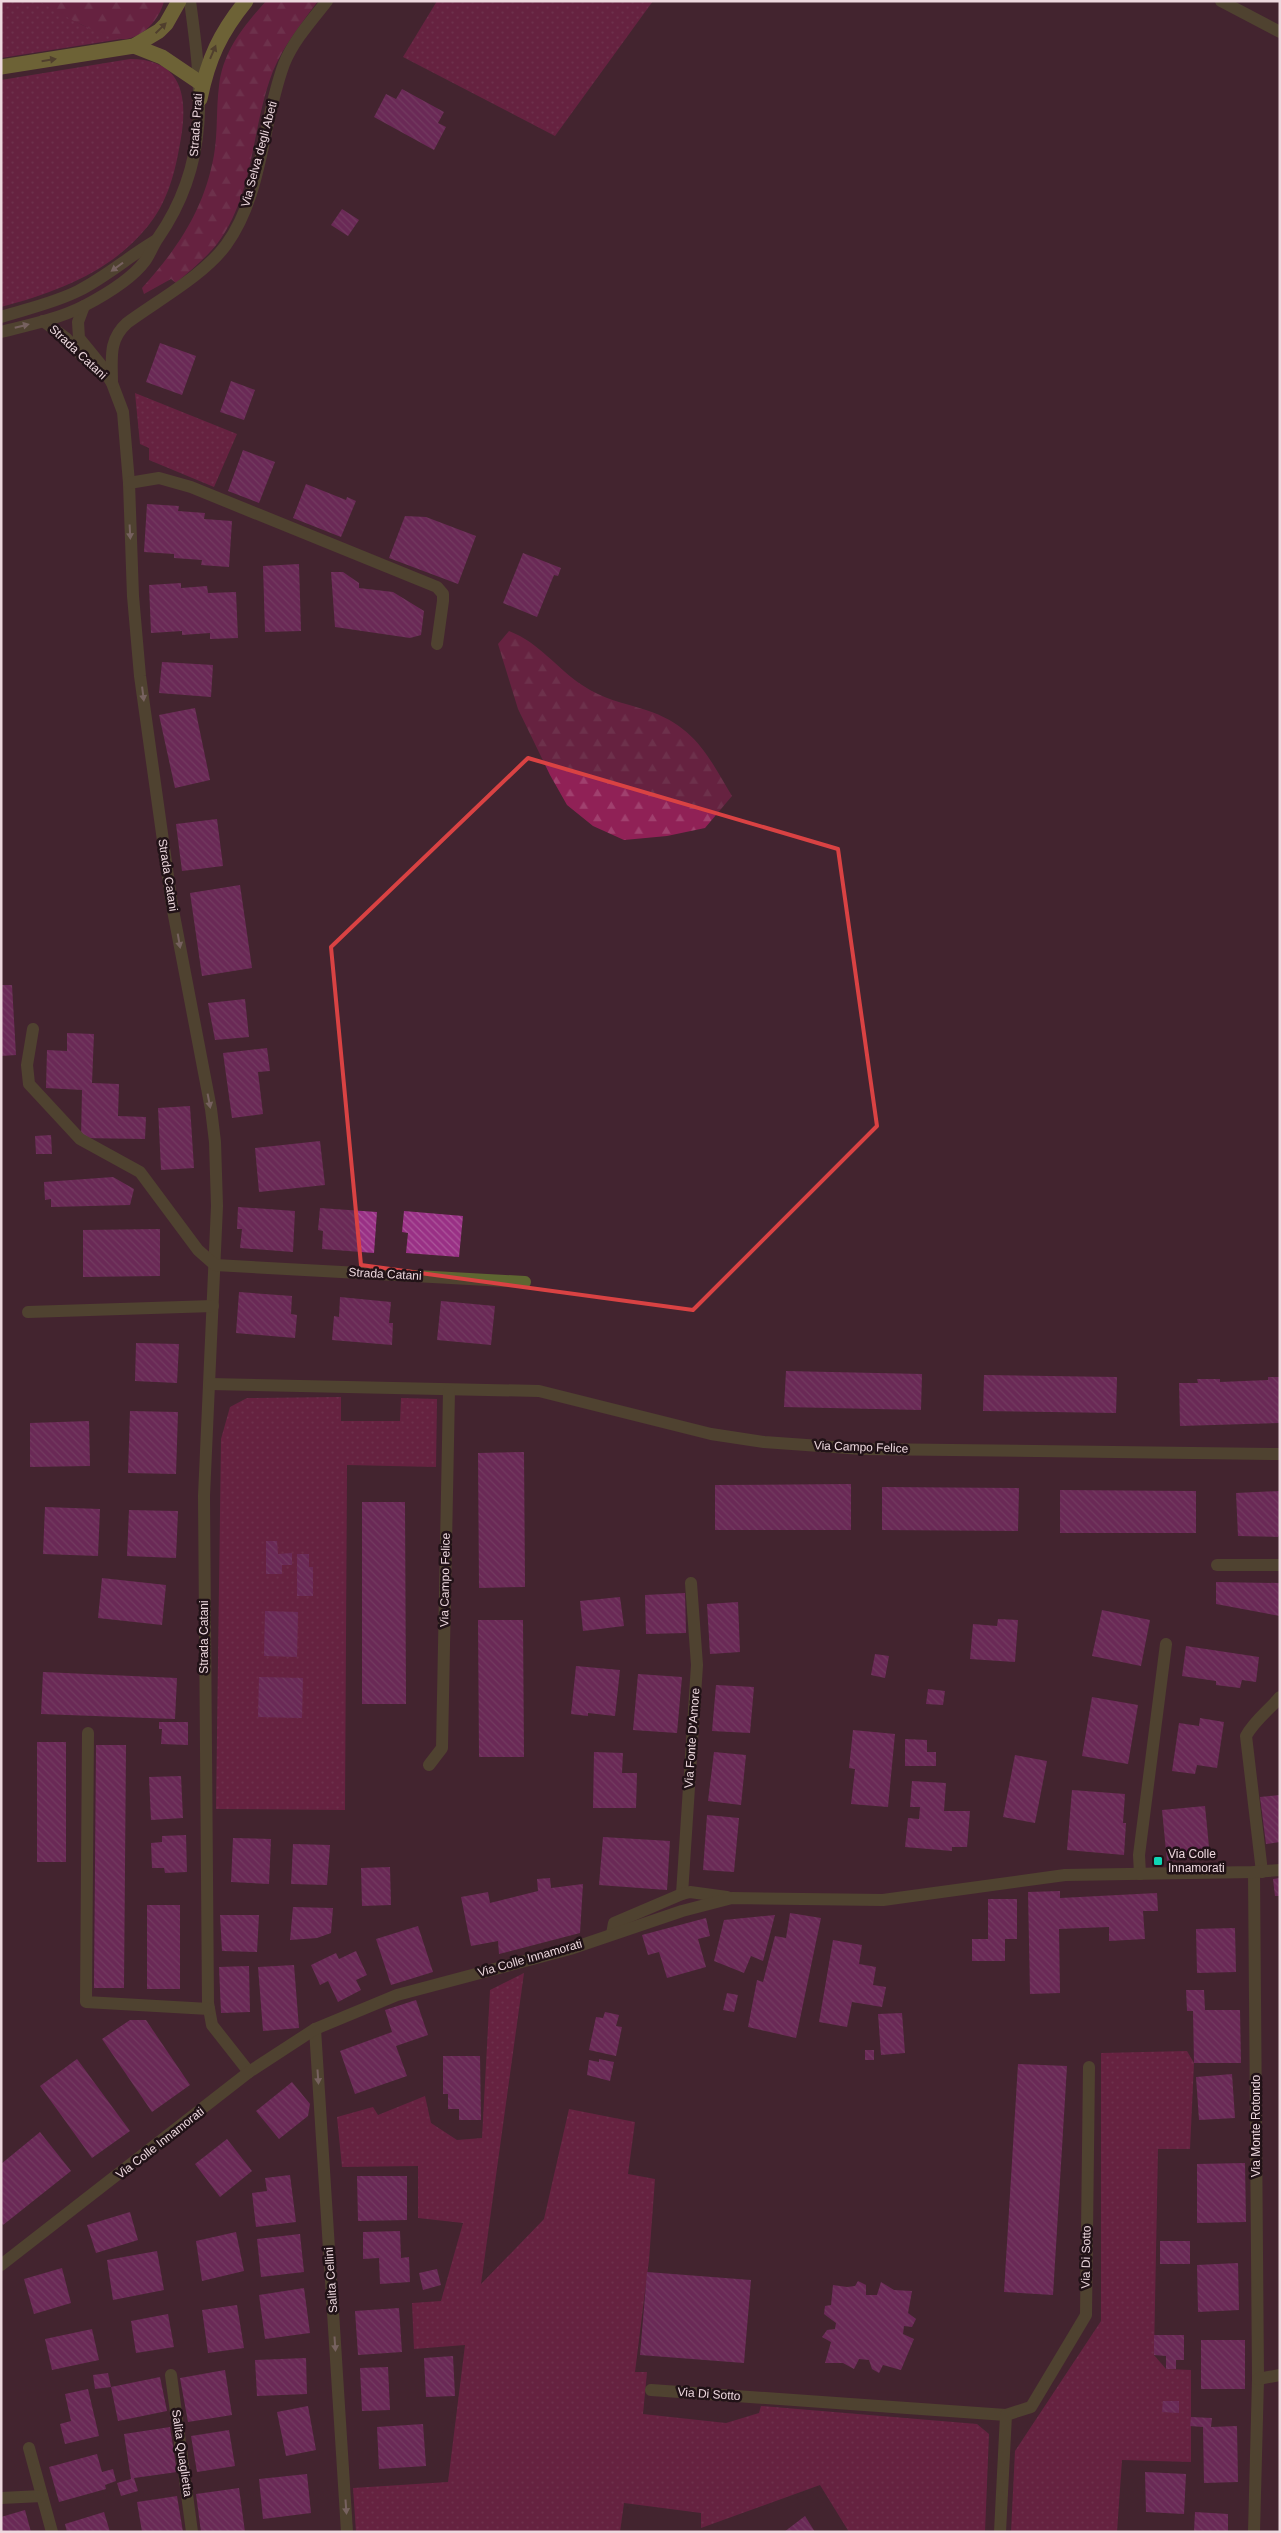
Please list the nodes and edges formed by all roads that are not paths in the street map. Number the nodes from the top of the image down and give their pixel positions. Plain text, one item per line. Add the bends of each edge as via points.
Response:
1 (179, 1) edge
2 (190, 1) edge
3 (246, 1) edge
4 (327, 1) edge
5 (1221, 1) edge
6 (1280, 32) edge
7 (134, 46) junction
8 (1, 67) edge
9 (199, 82) junction
10 (200, 99) junction
11 (157, 240) junction
12 (84, 306) junction
13 (1, 317) edge
14 (43, 321) junction
15 (1, 332) edge
16 (112, 383) junction
17 (129, 483) junction
18 (437, 644) dead end
19 (33, 1029) dead end
20 (215, 1265) junction
21 (525, 1282) dead end
22 (213, 1306) junction
23 (28, 1312) dead end
24 (210, 1384) junction
25 (449, 1391) junction
26 (1280, 1454) edge
27 (1217, 1565) dead end
28 (1280, 1565) edge
29 (691, 1583) dead end
30 (1166, 1644) dead end
31 (1280, 1697) edge
32 (88, 1733) dead end
33 (430, 1765) dead end
34 (1280, 1870) edge
35 (1258, 1872) junction
36 (1140, 1874) junction
37 (682, 1894) junction
38 (732, 1898) junction
39 (612, 1934) junction
40 (209, 2009) junction
41 (315, 2029) junction
42 (1089, 2067) dead end
43 (249, 2072) junction
44 (1, 2265) edge
45 (171, 2375) dead end
46 (1280, 2375) edge
47 (1258, 2379) junction
48 (651, 2390) dead end
49 (1006, 2415) junction
50 (29, 2448) dead end
51 (42, 2496) junction
52 (1, 2498) edge
53 (52, 2532) edge
54 (192, 2532) edge
55 (347, 2532) edge
56 (1000, 2532) edge
57 (1254, 2532) edge

7 -> 1 highway via 159,32
2 - 9 street, Strada Prati
10 -> 3 highway via 206,69 218,39
4 - 16 street, Via Selva degli Abeti via 285,62 241,218 225,246 203,269 127,322 118,332 111,348
5 - 6 street
8 -> 7 highway
7 - 9 highway via 162,57
9 - 10 street, Strada Prati
10 - 11 street, Strada Prati via 198,133 188,183 176,211
11 - 12 street, Strada Prati via 144,262 128,277
11 -> 13 street, Strada Prati via 76,292
12 - 14 street, Strada Prati
12 - 16 street, Strada Catani via 78,322 79,338
15 -> 14 street, Strada Prati
14 - 16 street, Strada Catani via 66,338 95,370
16 - 17 street, Strada Catani via 123,412
17 - 18 street via 159,478 191,487 437,587 443,594
17 -> 20 street, Strada Catani via 133,596 144,704 172,905 215,1142
19 - 20 street via 27,1065 29,1084 80,1139 140,1172 198,1250
20 - 21 street, Strada Catani
20 - 22 street, Strada Catani
22 - 23 street
22 - 24 street, Strada Catani
24 - 25 street, Via Campo Felice
24 - 40 street, Strada Catani via 204,1496
25 - 26 street, Via Campo Felice via 539,1392 711,1434 764,1442 862,1449
25 - 33 street, Via Campo Felice via 442,1748
27 - 28 street
29 - 37 street, Via Fonte D'Amore via 697,1666
30 - 36 street
31 - 35 street, Via Monte Rotondo via 1251,1726 1246,1736
32 - 40 street via 86,2002
34 - 35 street, Via Colle Innamorati
35 - 36 street, Via Colle Innamorati
35 - 47 street, Via Monte Rotondo
36 - 38 street, Via Colle Innamorati via 1066,1875 883,1900
37 - 38 street via 690,1892
37 - 39 street via 614,1923
38 - 39 street, Via Colle Innamorati
39 - 41 street, Via Colle Innamorati via 570,1949 397,1995
40 - 43 street, Strada Catani via 212,2025
41 - 43 street, Via Colle Innamorati
41 -> 55 street, Salita Cellini
42 - 49 street, Via Di Sotto via 1086,2315 1031,2407
43 - 44 street, Via Colle Innamorati
45 - 54 street, Salita Quaglietta
46 - 47 street
47 - 57 street, Via Monte Rotondo
48 - 49 street, Via Di Sotto
49 - 56 street
50 - 51 street
51 - 52 street
51 - 53 street

